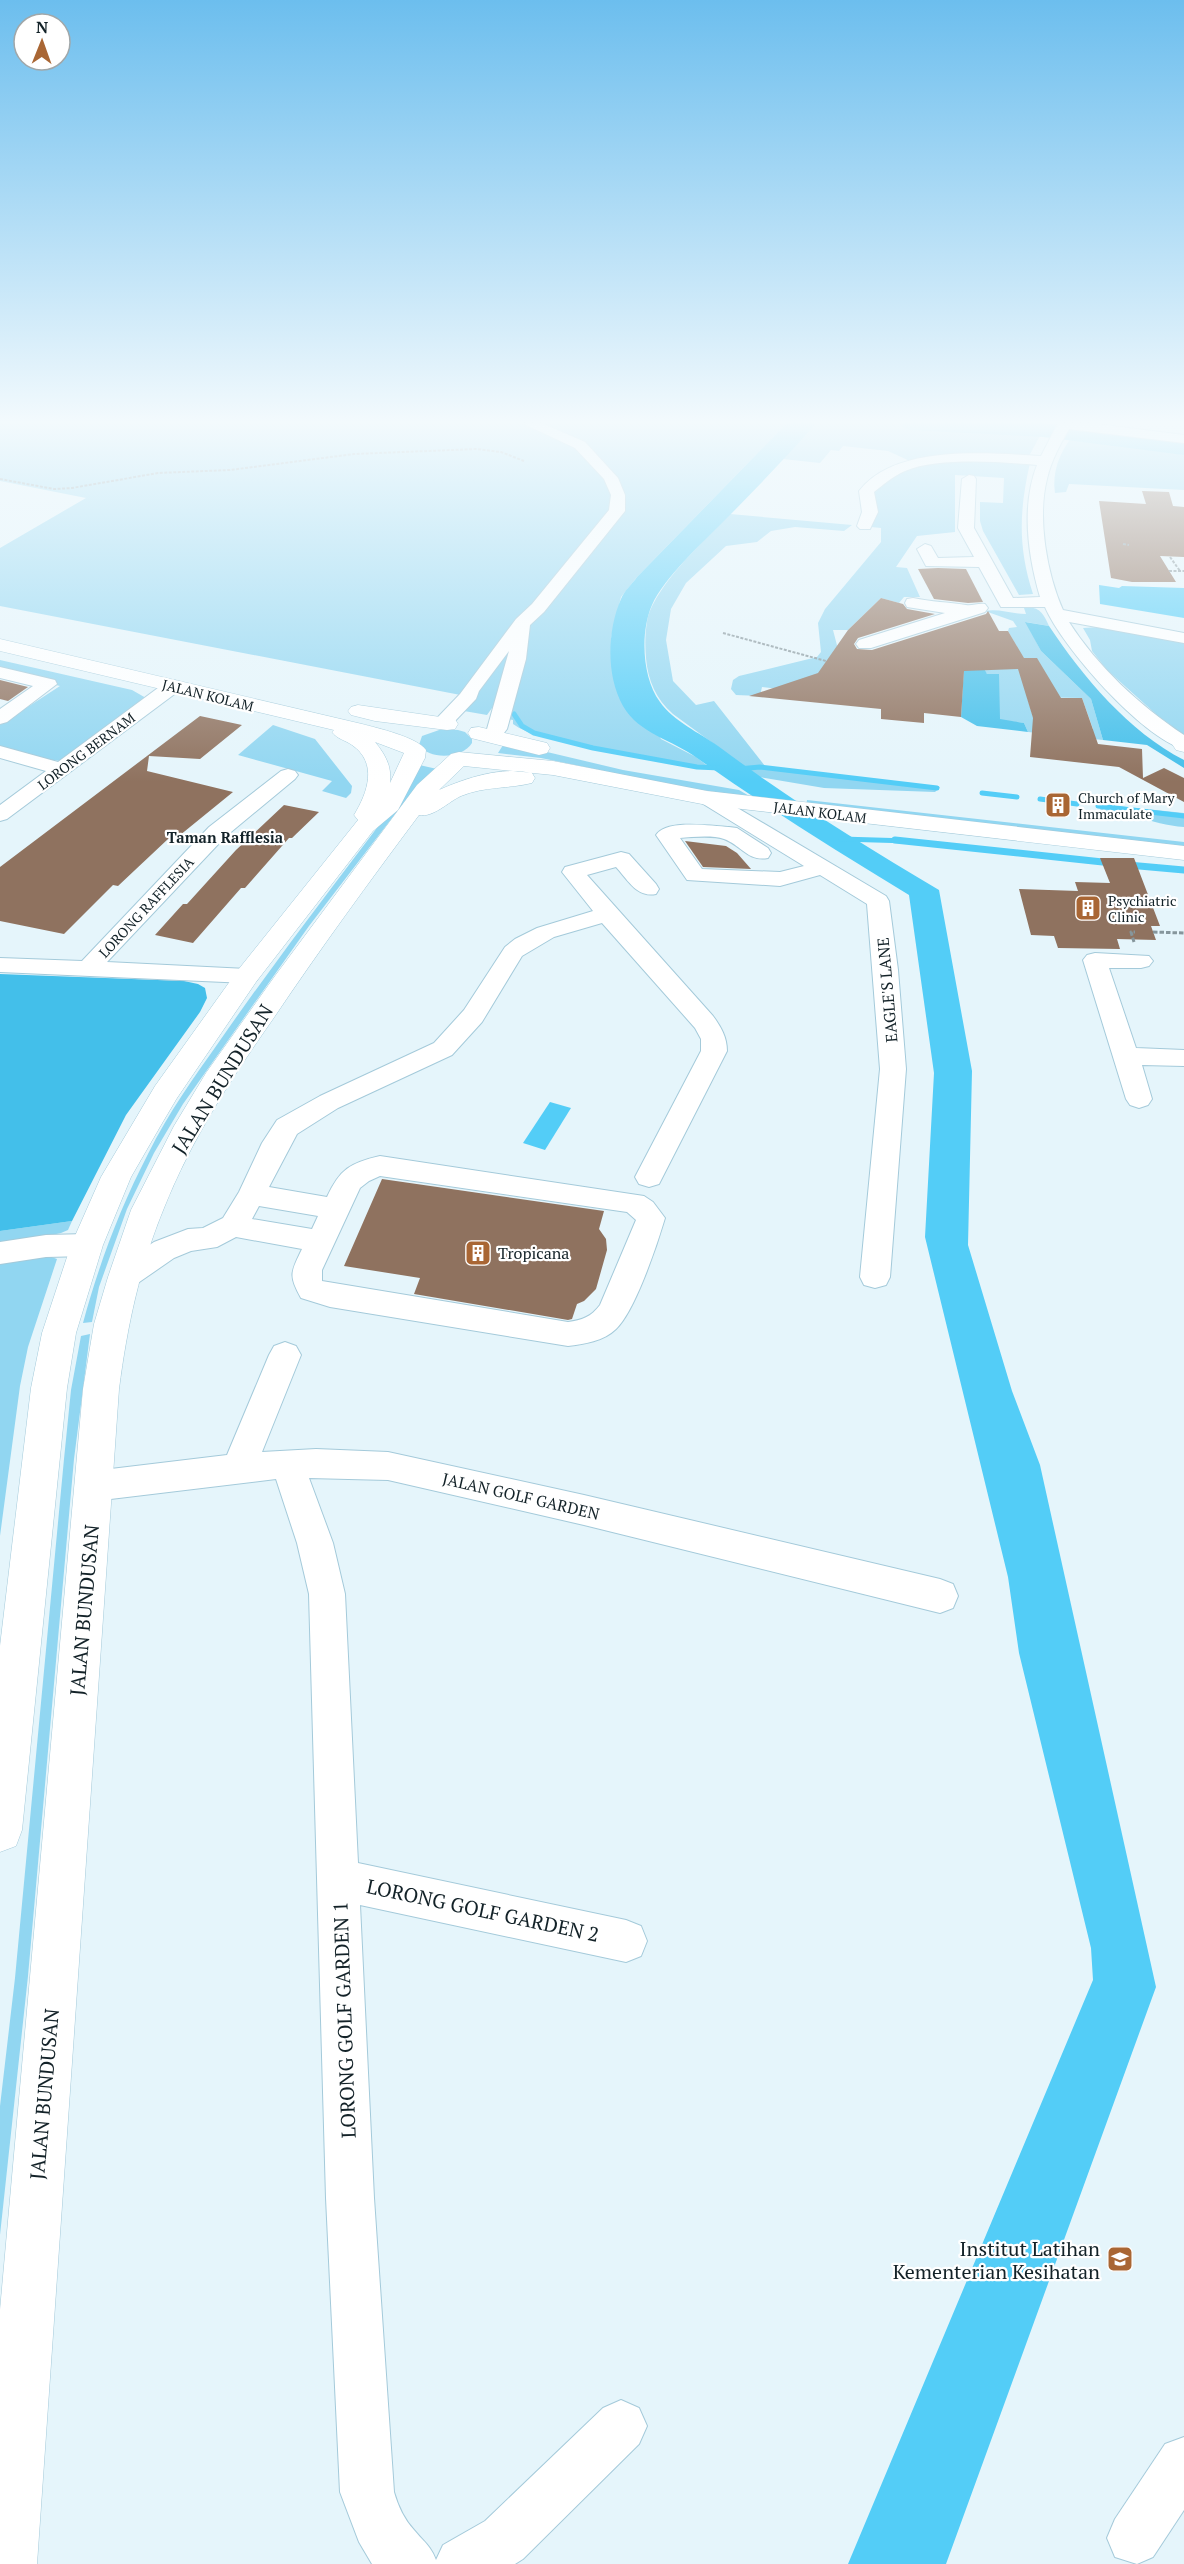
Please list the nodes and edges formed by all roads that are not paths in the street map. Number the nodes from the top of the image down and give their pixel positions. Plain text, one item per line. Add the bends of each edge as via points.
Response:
1 (592, 543) edge
2 (974, 543) edge
3 (1038, 543) edge
4 (925, 549) dead end
5 (985, 562) junction
6 (913, 603) dead end
7 (1007, 603) junction
8 (979, 608) junction
9 (1053, 608) junction
10 (522, 623) junction
11 (0, 626) edge
12 (1127, 628) junction
13 (1184, 638) edge
14 (58, 639) dead end
15 (865, 644) dead end
16 (0, 645) edge
17 (1076, 647) junction
18 (487, 671) junction
19 (0, 672) edge
20 (513, 674) junction
21 (173, 686) junction
22 (470, 690) junction
23 (507, 693) junction
24 (305, 698) dead end
25 (4, 712) edge
26 (291, 715) junction
27 (447, 721) junction
28 (488, 731) junction
29 (1183, 743) edge
30 (415, 750) junction
31 (0, 752) edge
32 (459, 759) junction
33 (62, 769) junction
34 (288, 775) dead end
35 (651, 789) junction
36 (711, 790) junction
37 (0, 815) edge
38 (377, 831) junction
39 (1184, 837) edge
40 (1184, 853) edge
41 (821, 868) junction
42 (792, 875) junction
43 (648, 889) dead end
44 (607, 914) junction
45 (1, 960) edge
46 (1141, 961) dead end
47 (87, 970) junction
48 (247, 976) junction
49 (1126, 1056) junction
50 (1184, 1058) edge
51 (1139, 1099) dead end
52 (649, 1177) dead end
53 (252, 1194) junction
54 (336, 1209) junction
55 (147, 1210) junction
56 (233, 1226) junction
57 (188, 1240) junction
58 (320, 1241) junction
59 (87, 1245) junction
60 (0, 1253) edge
61 (124, 1277) junction
62 (875, 1277) dead end
63 (285, 1355) dead end
64 (288, 1466) junction
65 (238, 1469) junction
66 (94, 1486) junction
67 (940, 1596) dead end
68 (2, 1783) edge
69 (0, 1830) edge
70 (339, 1880) junction
71 (626, 1941) dead end
72 (621, 2426) dead end
73 (1184, 2463) edge
74 (1134, 2538) dead end
75 (7, 2564) edge
76 (411, 2564) edge
77 (462, 2564) edge

1 - 10 street
2 - 5 street
3 - 9 street via 1043,584
4 - 5 street via 932,562
5 - 7 street
6 - 8 street via 937,608
7 - 8 street
7 - 9 street
8 - 15 street
9 - 12 street
9 - 17 street
10 - 18 street
10 - 20 street
11 - 14 main road
12 - 13 street
12 - 17 street via 1076,627 1082,641
16 - 21 main road, JALAN KOLAM
17 - 29 street via 1106,681
18 - 20 street
18 - 22 street
19 - 25 street via 48,684
20 - 23 street
21 - 26 main road, JALAN KOLAM
21 - 33 street, LORONG BERNAM
22 - 23 street
22 - 27 street
23 - 28 street
24 - 27 main road via 352,709
26 - 30 main road, JALAN KOLAM via 328,721
26 - 38 main road via 356,737 375,756 380,788 365,816
27 - 28 main road, JALAN KOLAM
27 - 30 main road, JALAN BUNDUSAN via 415,736
28 - 32 main road, JALAN BUNDUSAN via 480,748
28 - 36 main road, JALAN KOLAM via 550,751 569,750
30 - 32 main road, JALAN KOLAM via 428,758
30 - 38 main road, JALAN BUNDUSAN
31 - 33 street
32 - 35 main road, JALAN KOLAM via 557,768 634,782
32 - 38 main road, JALAN BUNDUSAN
33 - 37 street, LORONG BERNAM
34 - 47 street, LORONG RAFFLESIA via 217,832
35 - 36 main road, JALAN KOLAM
35 - 38 main road via 506,778 451,791
36 - 39 main road, JALAN KOLAM via 789,792
36 - 40 main road, JALAN KOLAM via 740,802 822,813
36 - 41 street, EAGLE'S LANE
38 - 48 main road, JALAN BUNDUSAN
38 - 55 main road, JALAN BUNDUSAN via 216,1080
41 - 42 street
41 - 62 street, EAGLE'S LANE via 878,902 893,1069
42 - 42 street via 780,879 696,874 667,836 680,831 729,833
43 - 44 street via 621,859 573,872
44 - 52 street via 712,1031 715,1041 714,1051
44 - 53 street via 531,938 513,952 458,1037 443,1050 329,1102 287,1127
45 - 47 street
46 - 49 street via 1095,960
47 - 48 street
48 - 59 main road, JALAN BUNDUSAN via 165,1093 116,1177
49 - 50 street
49 - 51 street
53 - 54 street
53 - 56 street
54 - 58 street
54 - 58 street via 356,1174 381,1166 625,1201 644,1209 651,1218 608,1318 591,1330 568,1334 312,1290 306,1281 307,1270
55 - 57 street via 170,1232
55 - 61 main road, JALAN BUNDUSAN
56 - 57 street via 207,1239
56 - 58 street
57 - 61 street via 164,1250
59 - 60 street
59 - 68 main road, JALAN BUNDUSAN via 59,1333 49,1388
61 - 66 main road, JALAN BUNDUSAN via 111,1324 101,1389
63 - 65 street
64 - 65 street, JALAN GOLF GARDEN
64 - 67 street, JALAN GOLF GARDEN via 355,1462 388,1466
64 - 70 street, LORONG GOLF GARDEN 1 via 315,1543 327,1594
65 - 66 street, JALAN GOLF GARDEN
66 - 75 main road, JALAN BUNDUSAN
68 - 69 main road, JALAN BUNDUSAN
70 - 71 street, LORONG GOLF GARDEN 2
70 - 76 street, LORONG GOLF GARDEN 1 via 350,2198 367,2492 379,2528 396,2553
72 - 77 street via 504,2540
73 - 74 street

